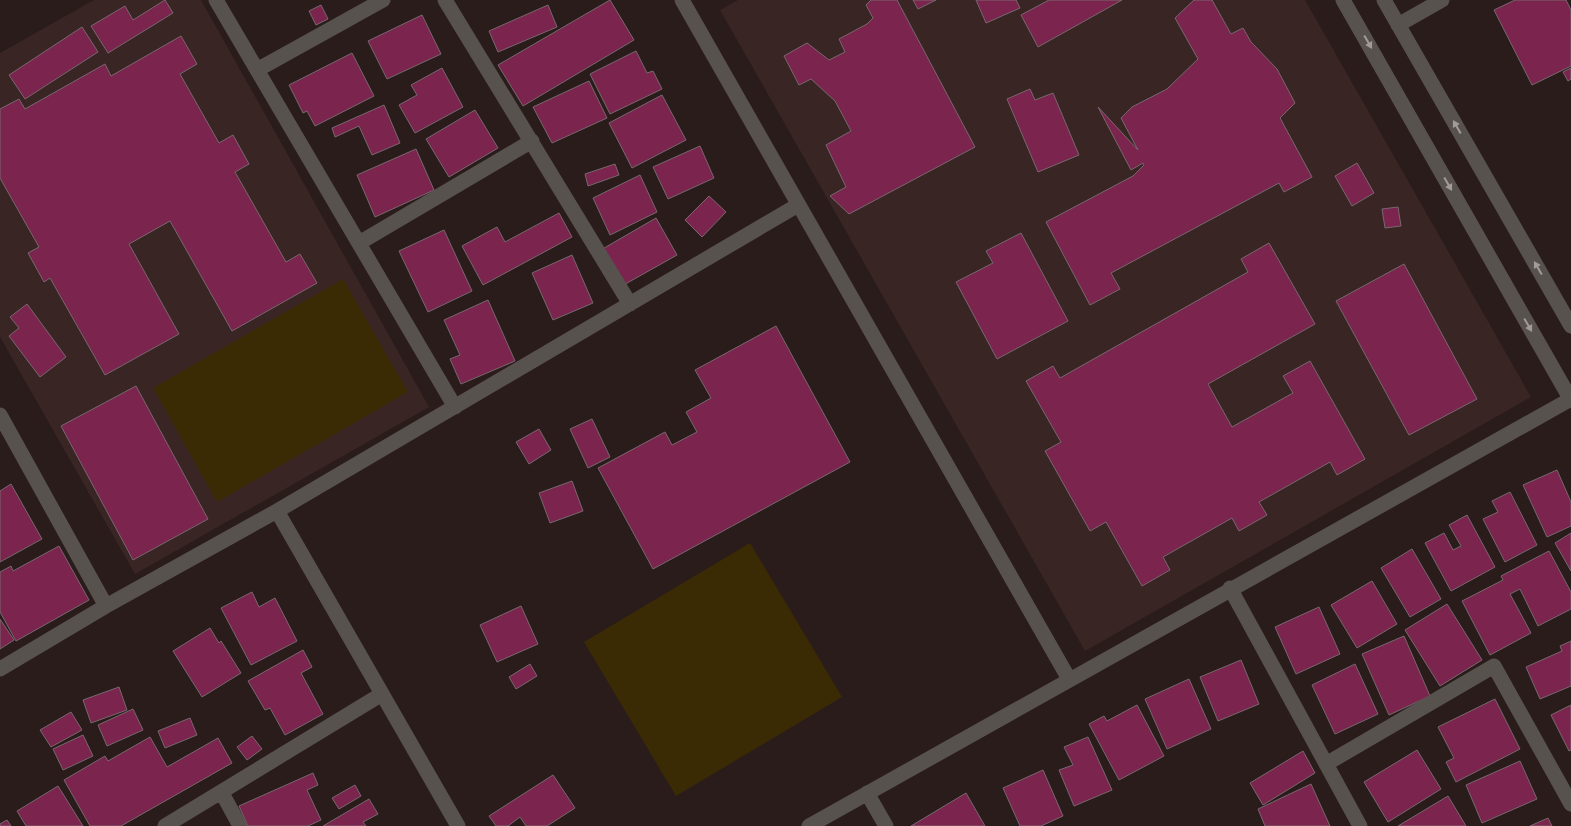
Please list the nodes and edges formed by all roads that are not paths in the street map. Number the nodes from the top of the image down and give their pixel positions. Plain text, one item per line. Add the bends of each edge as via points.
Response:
1 (216, 0) edge
2 (383, 0) edge
3 (445, 0) edge
4 (682, 0) edge
5 (1344, 0) edge
6 (1384, 0) edge
7 (1442, 0) edge
8 (1398, 25) junction
9 (257, 70) junction
10 (532, 141) junction
11 (798, 205) junction
12 (359, 243) junction
13 (630, 304) junction
14 (1571, 326) edge
15 (1571, 399) edge
16 (455, 407) junction
17 (0, 415) edge
18 (6, 441) edge
19 (277, 511) junction
20 (1230, 588) junction
21 (106, 606) junction
22 (0, 668) edge
23 (1068, 679) junction
24 (382, 694) junction
25 (1326, 764) junction
26 (222, 793) junction
27 (867, 793) junction
28 (1571, 804) edge
29 (165, 826) edge
30 (240, 826) edge
31 (458, 826) edge
32 (809, 826) edge
33 (886, 826) edge
34 (1360, 826) edge

1 - 9 street
2 - 9 street
3 - 10 street
4 - 11 street
5 -> 15 street
6 - 8 street
7 - 8 street
14 -> 8 street
9 - 12 street
10 - 12 street
10 - 13 street
11 - 13 street
11 - 23 street
12 - 16 street
13 - 16 street
15 - 20 street
16 - 19 street
17 - 18 street
18 - 21 street
19 - 21 street
19 - 24 street
20 - 23 street
20 - 25 street
21 - 22 street
23 - 27 street
24 - 26 street
24 - 31 street
25 - 28 street via 1494,666
25 - 34 street
26 - 29 street
26 - 30 street
27 - 32 street
27 - 33 street

